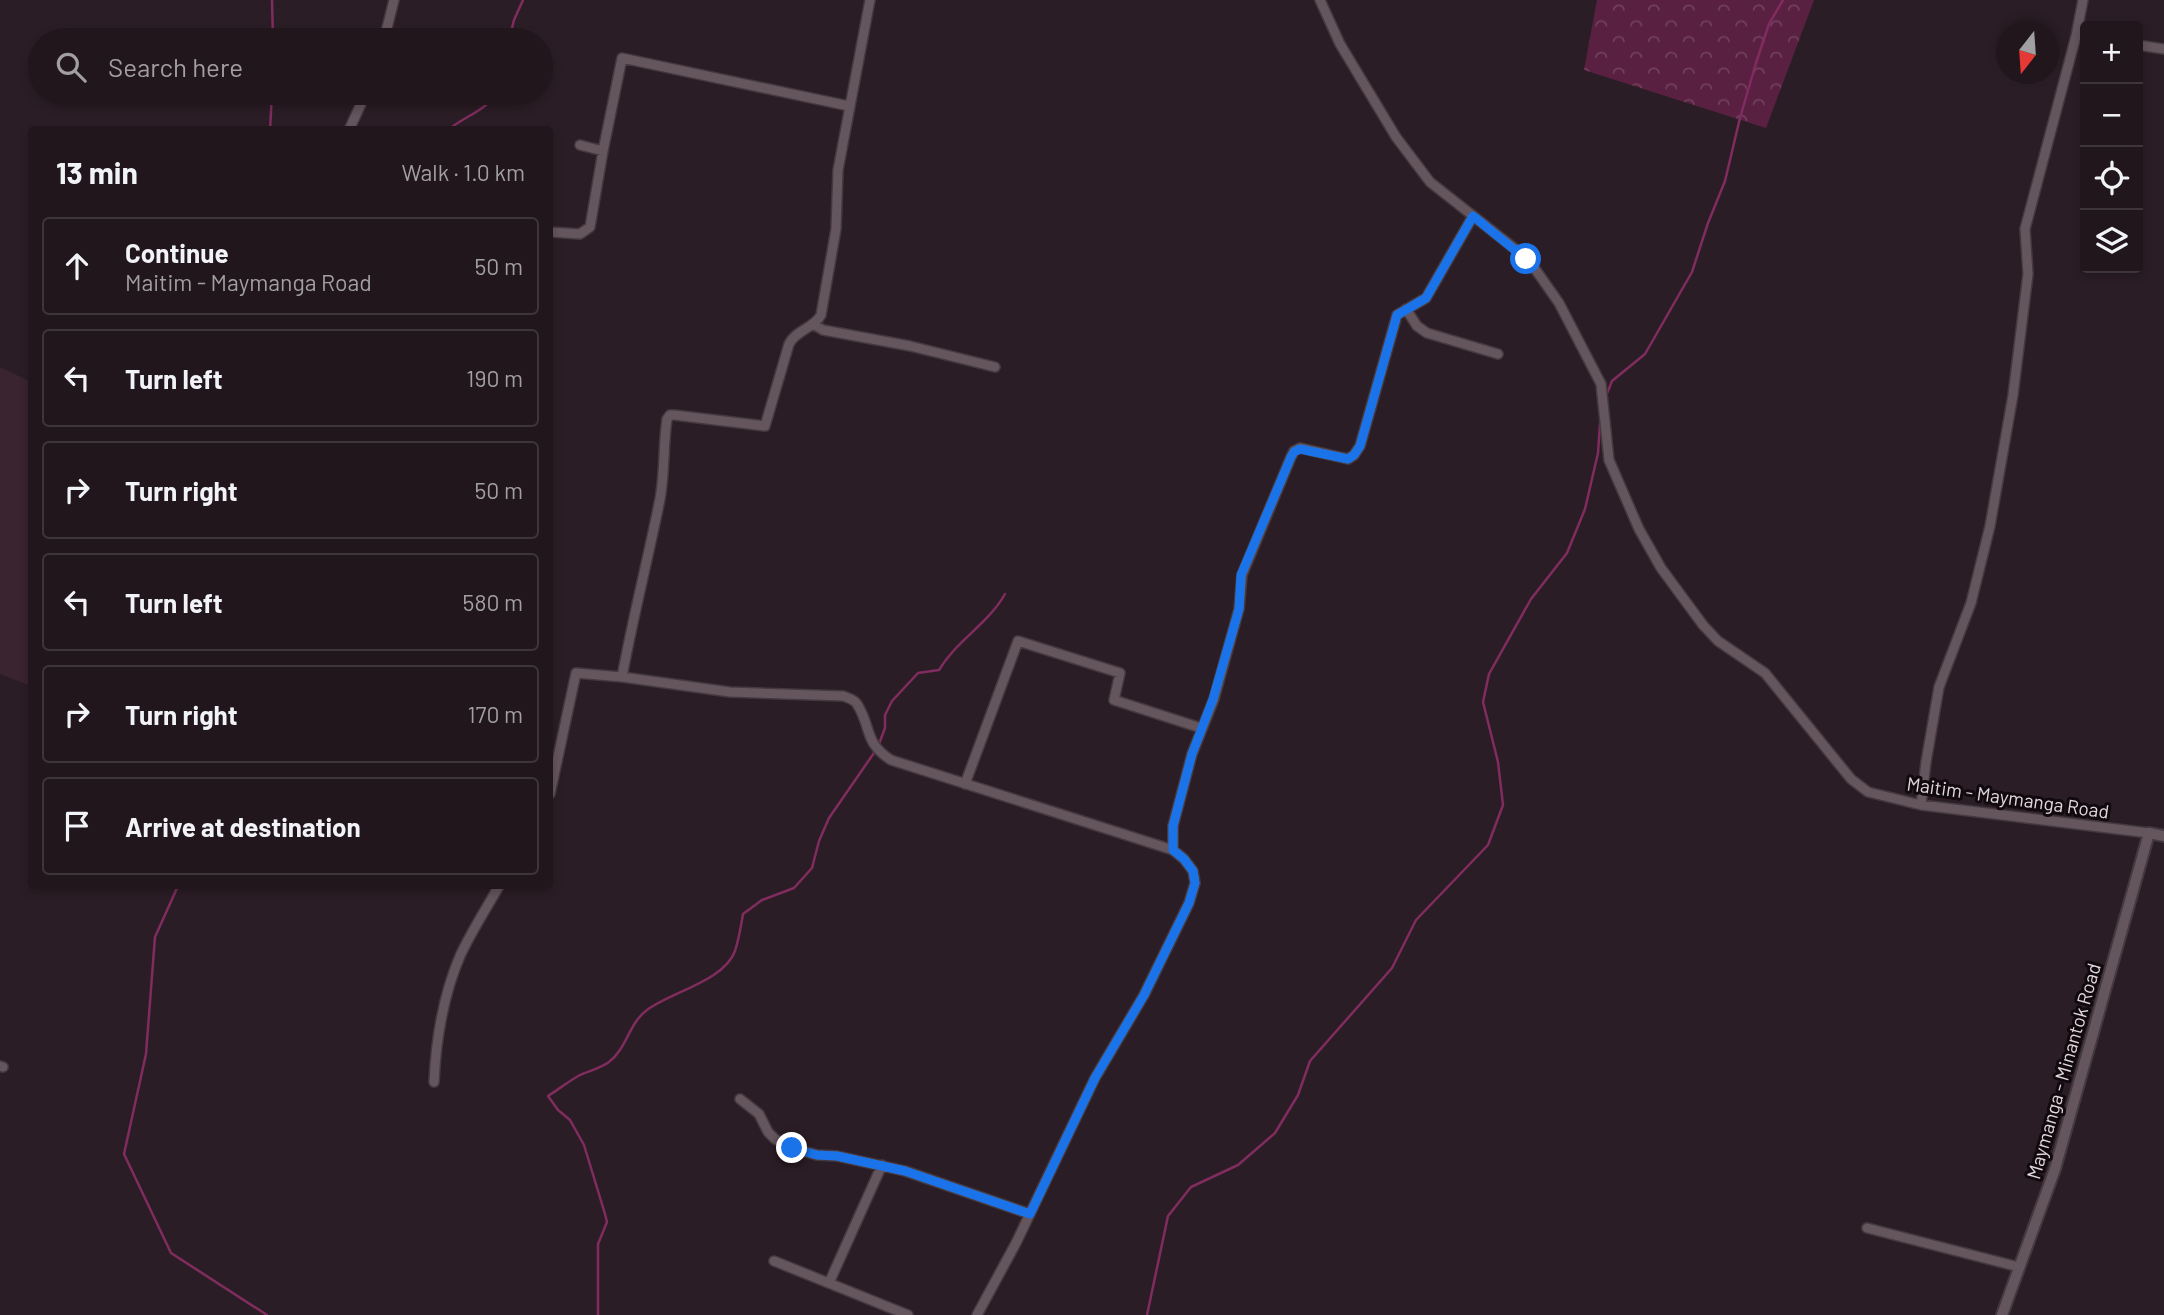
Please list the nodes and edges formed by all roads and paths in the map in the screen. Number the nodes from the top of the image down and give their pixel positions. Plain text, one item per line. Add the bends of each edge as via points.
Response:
1 (394, 0) edge
2 (870, 0) edge
3 (1320, 0) edge
4 (2083, 0) edge
5 (2082, 21) edge
6 (387, 28) edge
7 (2080, 38) edge
8 (2143, 45) edge
9 (2164, 49) edge
10 (360, 105) edge
11 (849, 106) junction
12 (351, 126) edge
13 (580, 145) dead end
14 (603, 151) junction
15 (1473, 216) junction
16 (553, 232) edge
17 (1406, 309) junction
18 (813, 324) junction
19 (1498, 354) dead end
20 (995, 367) dead end
21 (622, 677) junction
22 (1201, 728) junction
23 (553, 780) edge
24 (965, 783) junction
25 (1921, 805) junction
26 (2149, 833) junction
27 (2164, 836) edge
28 (1173, 850) junction
29 (497, 889) edge
30 (434, 1082) dead end
31 (740, 1099) dead end
32 (881, 1165) junction
33 (1030, 1214) junction
34 (1867, 1228) dead end
35 (774, 1261) dead end
36 (2019, 1267) junction
37 (829, 1283) junction
38 (908, 1315) edge
39 (976, 1315) edge
40 (2002, 1315) edge

1 - 6 street
2 - 11 street
3 - 15 street, Maitim - Maymanga Road via 1340,44 1396,137 1430,182
4 - 5 street
7 - 25 street via 2025,229 2028,274 1990,526 1971,603 1939,687
8 - 9 street
10 - 12 street
11 - 14 street via 622,58
11 - 18 street via 827,287 821,315
13 - 14 street
14 - 16 street via 590,228 580,234
15 - 17 street via 1426,298
15 - 25 street, Maitim - Maymanga Road via 1533,266 1559,303 1601,384 1609,460 1639,529 1661,569 1703,625 1765,673 1851,779 1868,792
17 - 19 street via 1427,333
17 - 22 street via 1394,322 1354,455 1348,459 1300,449 1291,457 1241,575 1236,621
18 - 20 street via 822,330
18 - 21 street via 789,344 765,426 674,415 667,419 666,464
21 - 23 street via 576,673
21 - 24 street via 730,692 843,696 857,703 879,752
22 - 24 street via 1114,700 1120,673 1018,641
22 - 28 street via 1173,826
24 - 28 street
25 - 26 street, Maitim - Maymanga Road
26 - 27 street, Maitim - Maymanga Road
26 - 36 street, Maymanga - Minantok Road via 2055,1169
28 - 33 street via 1193,871 1189,903 1144,995 1095,1078
29 - 30 street via 460,956 437,1034
31 - 32 street via 783,1144 817,1155
32 - 33 street
32 - 37 street
33 - 39 street
34 - 36 street
35 - 37 street
36 - 40 street, Maymanga - Minantok Road
37 - 38 street

